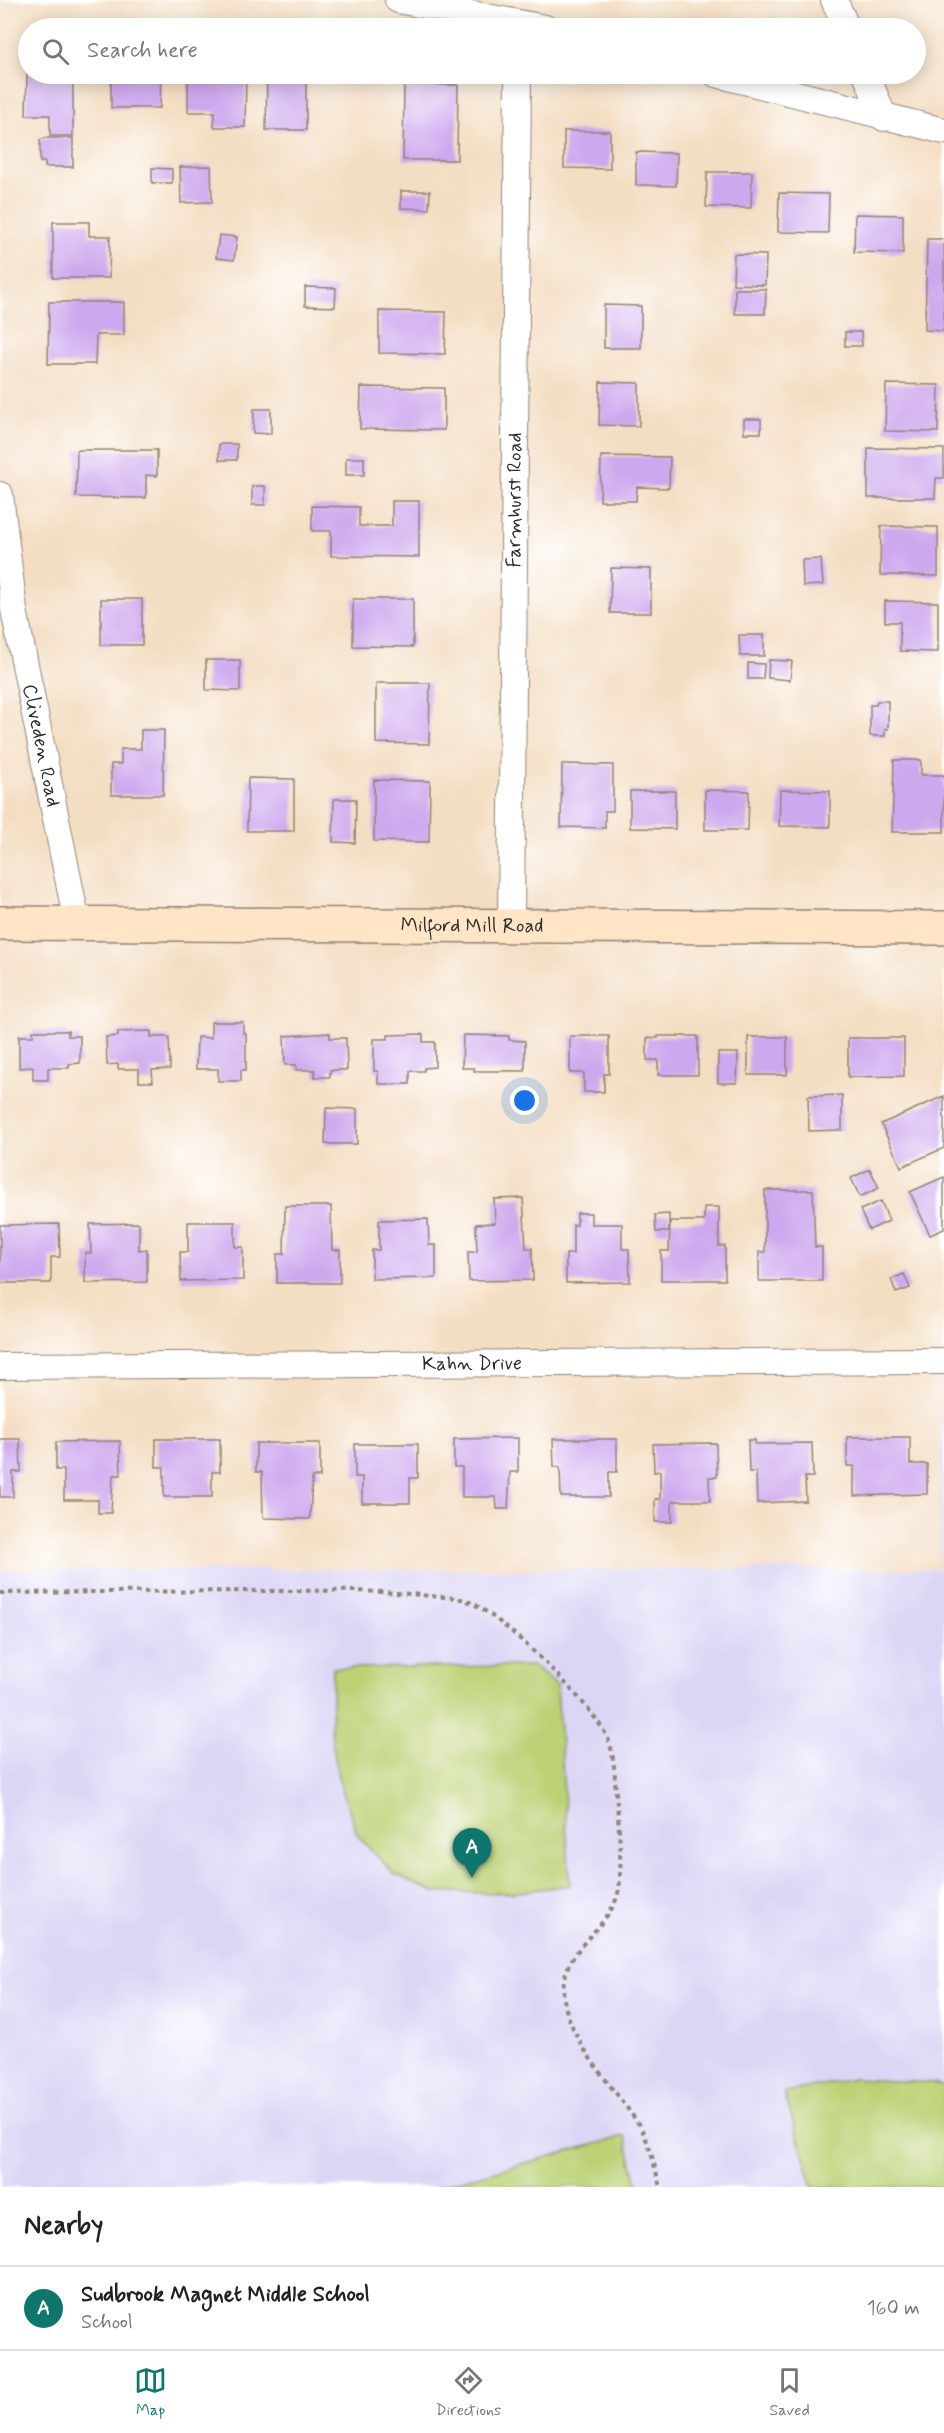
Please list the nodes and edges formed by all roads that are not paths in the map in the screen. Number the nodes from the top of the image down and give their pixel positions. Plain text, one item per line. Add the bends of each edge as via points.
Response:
1 (398, 0) edge
2 (834, 0) edge
3 (484, 18) edge
4 (842, 18) edge
5 (518, 84) edge
6 (754, 84) edge
7 (870, 84) edge
8 (884, 118) junction
9 (944, 131) edge
10 (0, 495) edge
11 (0, 923) edge
12 (76, 923) junction
13 (511, 926) junction
14 (944, 928) edge
15 (944, 1361) edge
16 (0, 1366) edge

1 - 3 street
2 - 4 street
5 - 13 street, Farmhurst Road
6 - 8 street
7 - 8 street
8 - 9 street
10 - 12 street, Cliveden Road via 14,610
11 - 12 main road, Milford Mill Road
12 - 13 main road, Milford Mill Road
13 - 14 main road, Milford Mill Road
15 - 16 street, Kahn Drive

